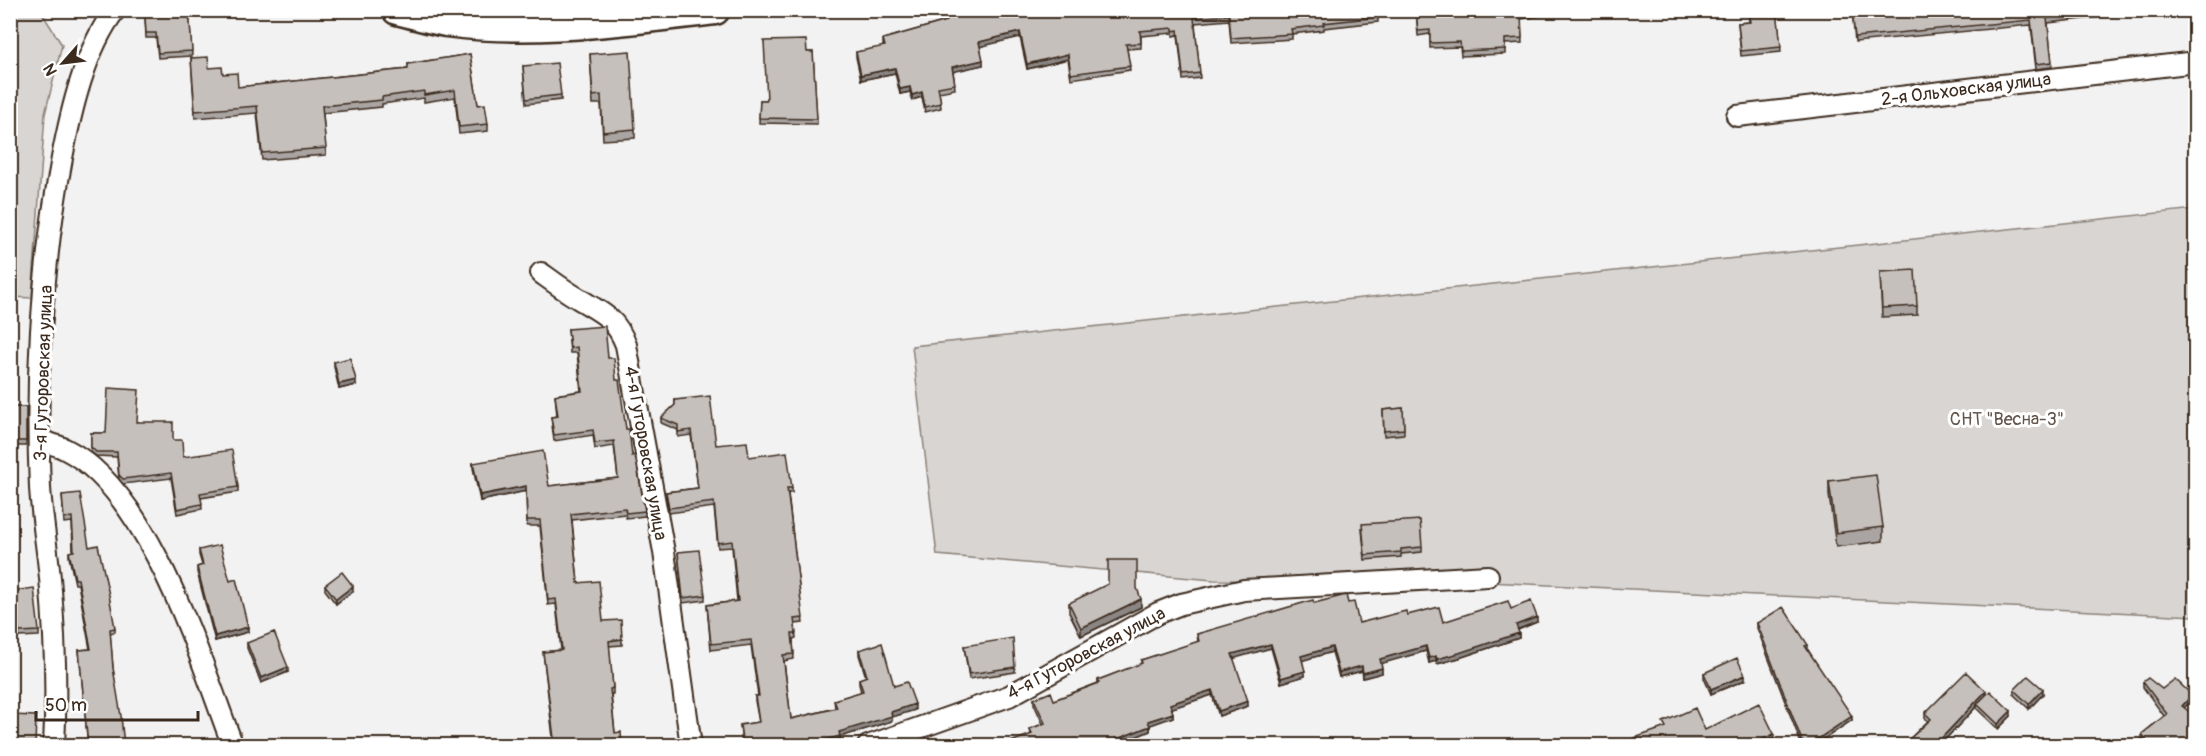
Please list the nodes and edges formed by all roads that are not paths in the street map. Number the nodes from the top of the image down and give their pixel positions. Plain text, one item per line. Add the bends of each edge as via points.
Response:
1 (115, 10) edge
2 (397, 10) edge
3 (715, 10) edge
4 (2196, 62) edge
5 (1737, 116) dead end
6 (540, 273) dead end
7 (39, 440) junction
8 (1488, 576) dead end
9 (54, 746) edge
10 (233, 746) edge
11 (691, 746) edge
12 (868, 746) edge

1 - 7 street, 3-я Гуторовская улица via 94,48 70,112 56,192 42,327
2 - 3 street via 445,21 513,26 586,24
4 - 5 street, 2-я Ольховская улица
6 - 11 street, 4-я Гуторовская улица via 602,310 620,330 626,345 664,552
7 - 9 street, 3-я Гуторовская улица via 57,693
7 - 10 street via 66,449 101,475 131,513 160,560
8 - 12 street, 4-я Гуторовская улица via 1244,590 1181,604 1009,696

